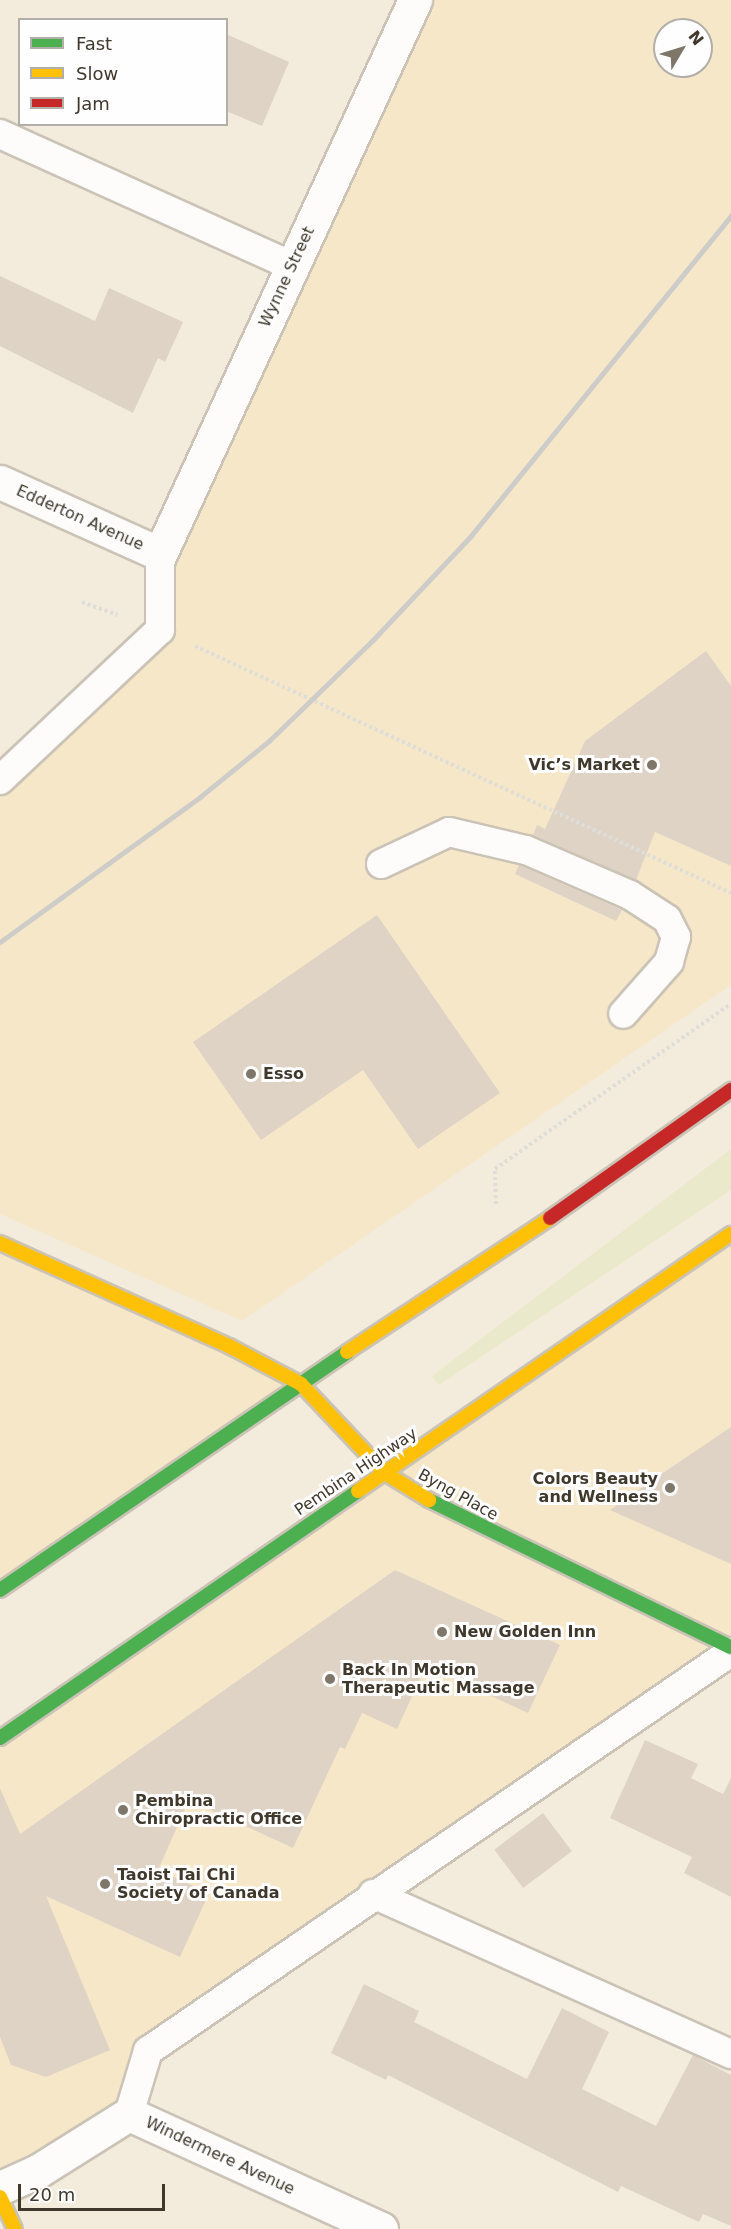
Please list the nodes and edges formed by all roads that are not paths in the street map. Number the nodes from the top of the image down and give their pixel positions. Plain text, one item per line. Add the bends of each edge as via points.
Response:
1 (415, 0) edge
2 (0, 134) edge
3 (292, 266) junction
4 (0, 482) edge
5 (160, 554) junction
6 (0, 780) edge
7 (381, 864) dead end
8 (623, 1014) dead end
9 (731, 1090) edge
10 (731, 1234) edge
11 (0, 1243) edge
12 (300, 1384) junction
13 (385, 1473) junction
14 (0, 1590) edge
15 (731, 1650) edge
16 (0, 1738) edge
17 (373, 1894) junction
18 (731, 2054) edge
19 (129, 2114) junction
20 (0, 2188) edge
21 (0, 2197) edge
22 (15, 2229) edge
23 (381, 2229) edge

1 - 3 street, Wynne Street
2 - 3 lane
3 - 5 street, Wynne Street
4 - 5 street, Edderton Avenue
5 - 6 lane via 160,630
7 - 8 lane via 448,832 526,850 630,895 667,918 676,937 669,962
9 - 12 main road via 499,1254
10 - 13 main road, Pembina Highway
11 - 12 main road, Byng Place via 230,1346
12 - 13 main road, Byng Place
12 - 14 main road
13 - 15 main road, Byng Place via 448,1512
13 - 16 main road, Pembina Highway
15 - 17 lane
17 - 18 lane
17 - 19 lane via 148,2051
19 - 20 street, Windermere Avenue via 38,2171
19 - 23 street, Windermere Avenue
21 - 22 main road

